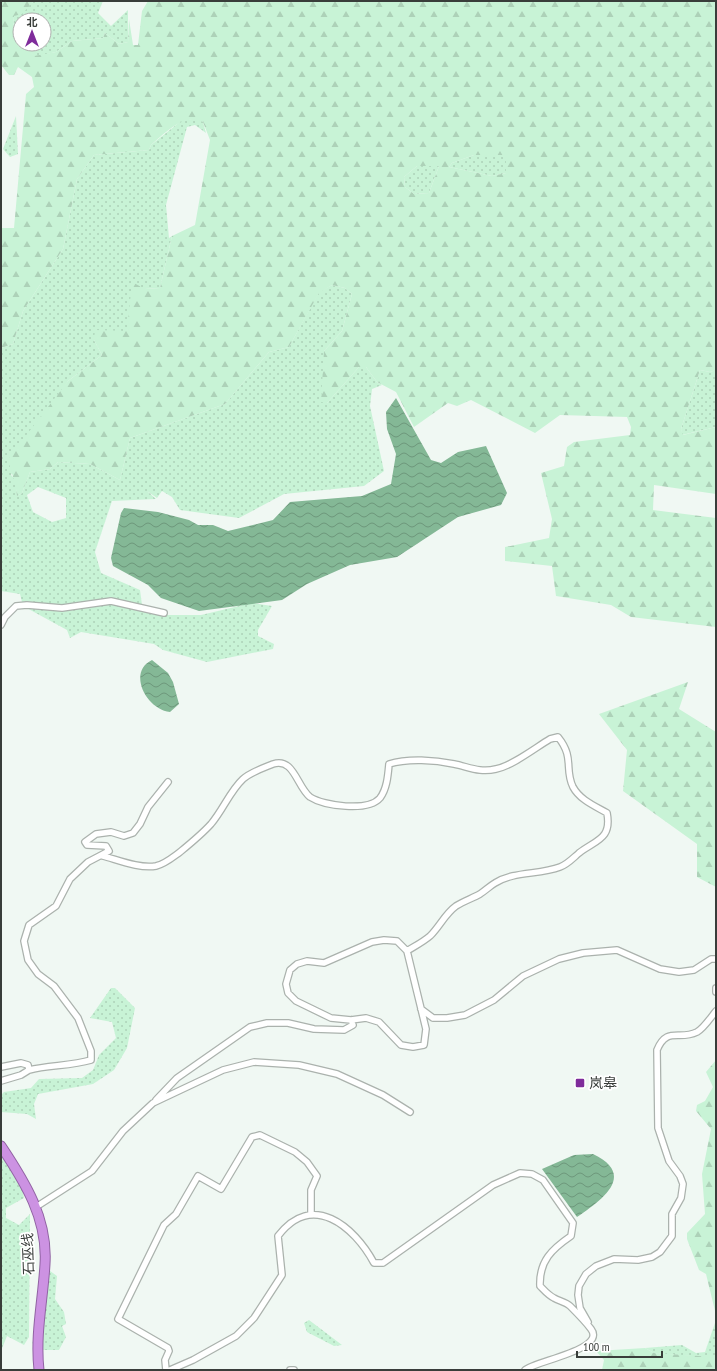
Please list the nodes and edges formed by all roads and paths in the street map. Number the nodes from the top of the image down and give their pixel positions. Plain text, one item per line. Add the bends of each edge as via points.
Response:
1 (164, 613) dead end
2 (1, 625) edge
3 (168, 782) dead end
4 (103, 856) junction
5 (407, 950) junction
6 (716, 959) edge
7 (716, 988) edge
8 (716, 992) edge
9 (421, 1009) junction
10 (716, 1011) edge
11 (351, 1020) junction
12 (1, 1067) edge
13 (29, 1070) junction
14 (1, 1081) edge
15 (153, 1103) junction
16 (410, 1112) dead end
17 (1, 1146) edge
18 (36, 1207) junction
19 (311, 1215) junction
20 (593, 1336) junction
21 (38, 1370) edge
22 (166, 1370) edge
23 (170, 1370) edge
24 (290, 1370) edge
25 (294, 1370) edge
26 (526, 1370) edge

1 - 2 street via 111,601 62,608 27,605 16,606 5,616
3 - 4 street via 148,807 133,833 124,836 110,832 96,834 85,842 87,845 106,846 109,851
4 - 5 street via 156,866 168,861 212,823 243,780 275,763 284,763 291,768 304,791 318,801 345,806 364,806 380,798 387,781 389,764 398,761 437,762 479,771 497,769 558,737 568,752 574,788 584,800 607,813 609,822 602,838 559,868 522,874 495,882 457,906 431,934
4 - 13 street via 95,857 70,879 56,906 29,926 24,941 28,960 38,974 54,986 78,1018 91,1051 91,1060
5 - 9 street
5 - 11 street via 397,941 372,942 324,963 307,961 297,964 290,970 286,984 288,993 296,1001 331,1018
6 - 9 street via 711,959 694,970 679,972 660,968 617,950 583,953 559,959 523,976 494,1000 465,1015 433,1018
7 - 8 street
9 - 11 street via 426,1029 424,1045 413,1047 401,1045 379,1022 366,1018
10 - 20 street via 699,1030 669,1035 661,1040 657,1050 658,1128 669,1161 682,1180 684,1189 672,1214 672,1236 660,1252 638,1260 614,1259 596,1266 581,1282 578,1295 580,1308 594,1330
11 - 15 street via 353,1025 344,1030 314,1029 288,1023 250,1026 177,1078
12 - 13 street via 21,1063 28,1065
13 - 14 street
15 - 16 street via 223,1070 254,1062 299,1065 338,1074
15 - 18 street via 123,1131 92,1171
17 - 18 highway, 石巫线 via 30,1191
18 - 21 highway, 石巫线 via 46,1254 38,1327
19 - 20 street via 330,1217 341,1222 366,1248 374,1263 380,1264 493,1185 520,1173 536,1175 543,1180 571,1217 574,1227 571,1236 554,1248 545,1261 540,1275 540,1286 554,1298 569,1305 592,1330
19 - 22 street via 311,1190 317,1176 295,1152 260,1135 252,1137 221,1189 198,1176 176,1214 164,1225 118,1319 168,1348
19 - 23 street via 290,1222 278,1236 282,1275 254,1318 236,1336
20 - 26 street via 588,1344 554,1360 542,1361
24 - 25 street

